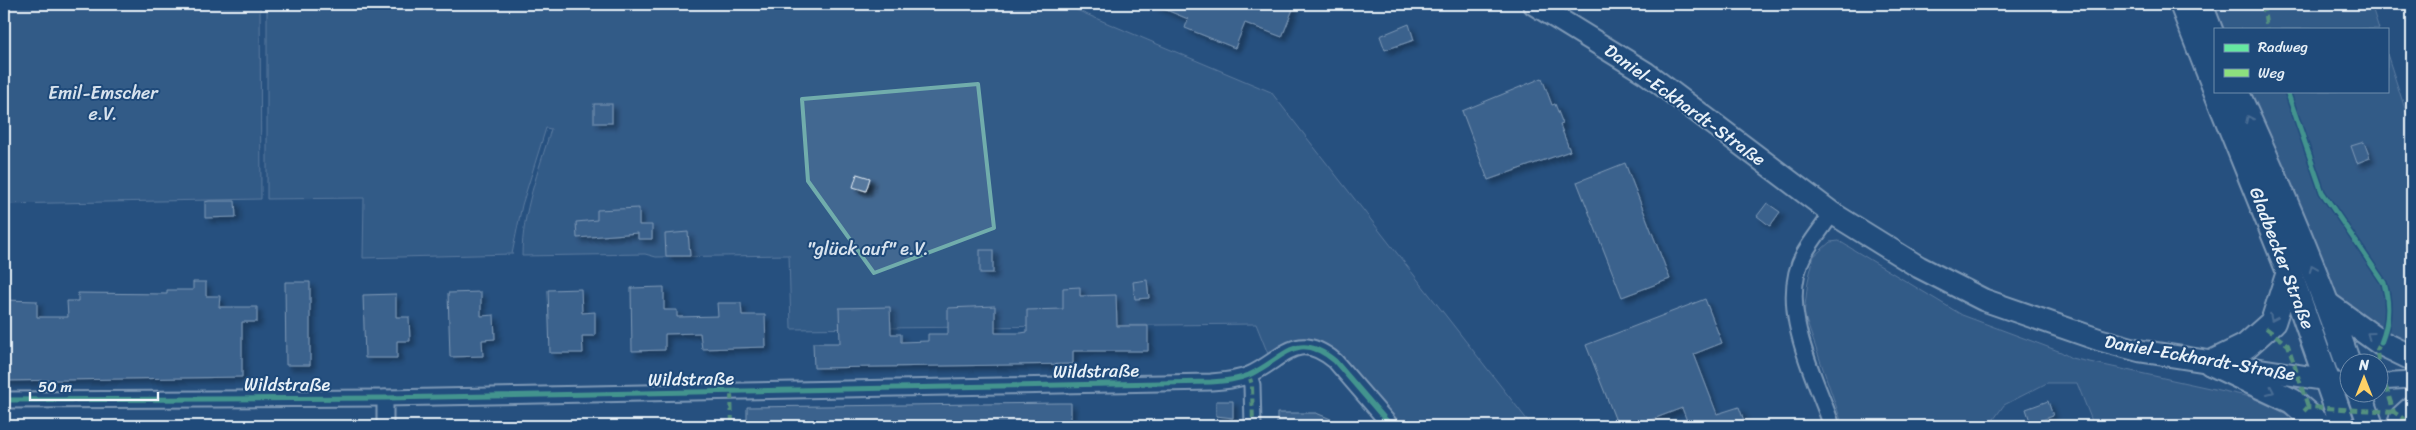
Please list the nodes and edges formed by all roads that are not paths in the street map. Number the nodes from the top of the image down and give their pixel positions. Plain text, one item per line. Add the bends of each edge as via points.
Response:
1 (1534, 4) edge
2 (2182, 4) edge
3 (2200, 4) edge
4 (2214, 40) edge
5 (2214, 87) edge
6 (2216, 92) edge
7 (2236, 92) edge
8 (1832, 213) junction
9 (2289, 272) junction
10 (2328, 305) junction
11 (2344, 352) edge
12 (2412, 358) edge
13 (2210, 363) junction
14 (1249, 375) junction
15 (2412, 380) edge
16 (2338, 381) edge
17 (2388, 381) edge
18 (385, 398) junction
19 (4, 400) edge
20 (2340, 402) edge
21 (2362, 402) edge
22 (2412, 410) edge
23 (385, 426) edge
24 (1253, 426) edge
25 (1390, 426) edge
26 (1832, 426) edge
27 (2321, 426) edge
28 (2343, 426) edge
29 (2370, 426) edge
30 (2399, 426) edge

1 - 8 street, Daniel-Eckhardt-Straße via 1646,73
2 - 5 main road, Gladbecker Straße
3 - 4 main road
6 - 9 main road, Gladbecker Straße
10 -> 7 main road, Gladbecker Straße via 2283,192
8 - 13 street, Daniel-Eckhardt-Straße via 1919,267 1984,300 2100,340
8 - 26 street via 1803,256 1795,281 1794,314
9 -> 13 main road via 2273,322 2246,346
9 - 16 main road, Gladbecker Straße
10 - 11 main road, Gladbecker Straße
12 -> 10 main road via 2381,343
13 - 16 street, Daniel-Eckhardt-Straße
13 -> 27 main road via 2292,401
14 - 18 street, Wildstraße via 1231,381 1211,382
14 - 24 street
14 - 25 street, Wildstraße via 1290,349 1310,346 1335,361
15 - 17 street
18 - 19 street, Wildstraße
18 - 23 street
20 - 28 main road, Gladbecker Straße
21 - 29 main road
22 - 30 main road via 2402,418

